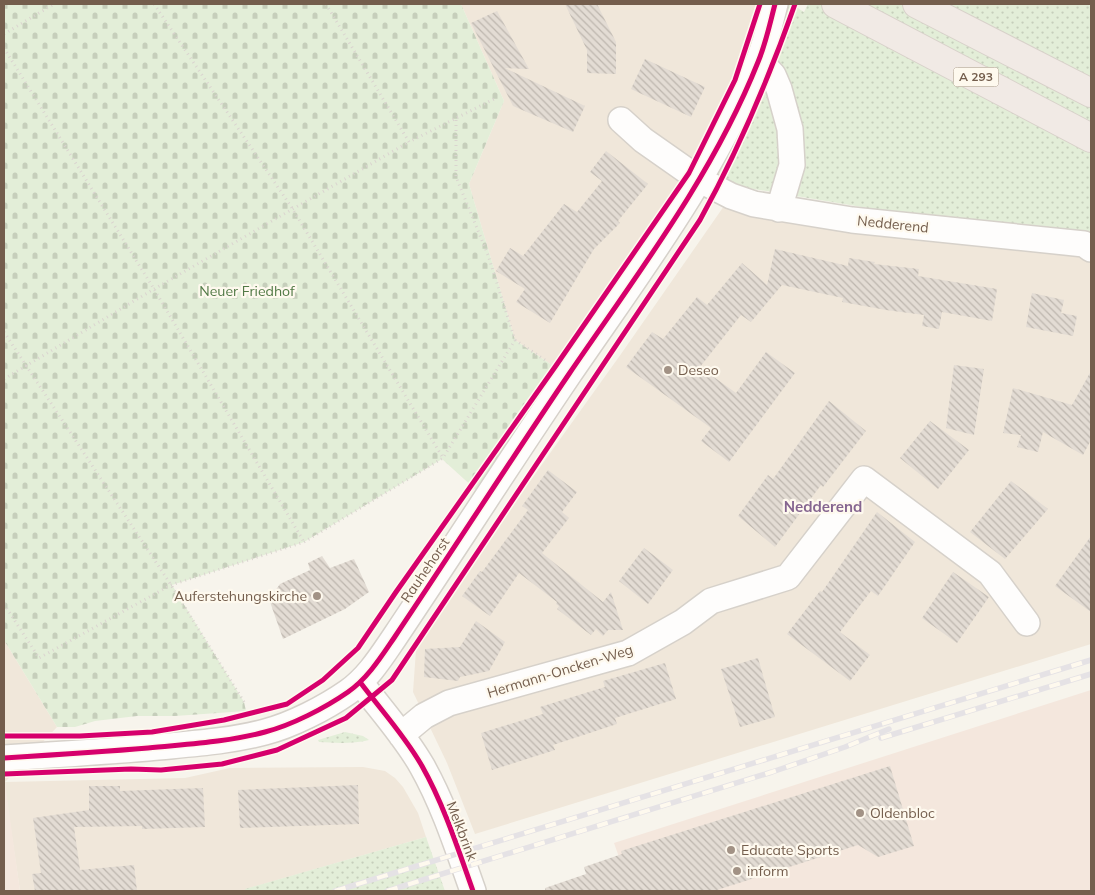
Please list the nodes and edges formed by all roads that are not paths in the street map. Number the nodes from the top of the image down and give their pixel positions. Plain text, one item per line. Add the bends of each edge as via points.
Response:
1 (775, 4) edge
2 (836, 4) edge
3 (918, 4) edge
4 (759, 60) junction
5 (1091, 93) edge
6 (621, 120) dead end
7 (1091, 138) edge
8 (700, 180) junction
9 (779, 209) junction
10 (1091, 249) edge
11 (1028, 623) dead end
12 (360, 682) junction
13 (402, 735) junction
14 (4, 758) edge
15 (473, 891) edge

1 - 4 street, Rauhehorst
2 - 7 highway, A 293
3 - 5 highway, A 293
4 - 8 street, Rauhehorst
4 - 9 street via 773,75 790,129 792,165
6 - 8 street, Nedderend via 643,140
8 - 9 street, Nedderend via 730,196
8 - 12 street, Rauhehorst via 379,660
9 - 10 street, Nedderend via 852,220 1084,244
11 - 13 street, Hermann-Oncken-Weg via 990,573 864,479 788,577 711,601 683,622 628,653 449,704 424,716
12 - 13 street, Melkbrink
12 - 14 street, Rauhehorst via 329,704 266,732 185,744
13 - 15 street, Melkbrink via 434,790

